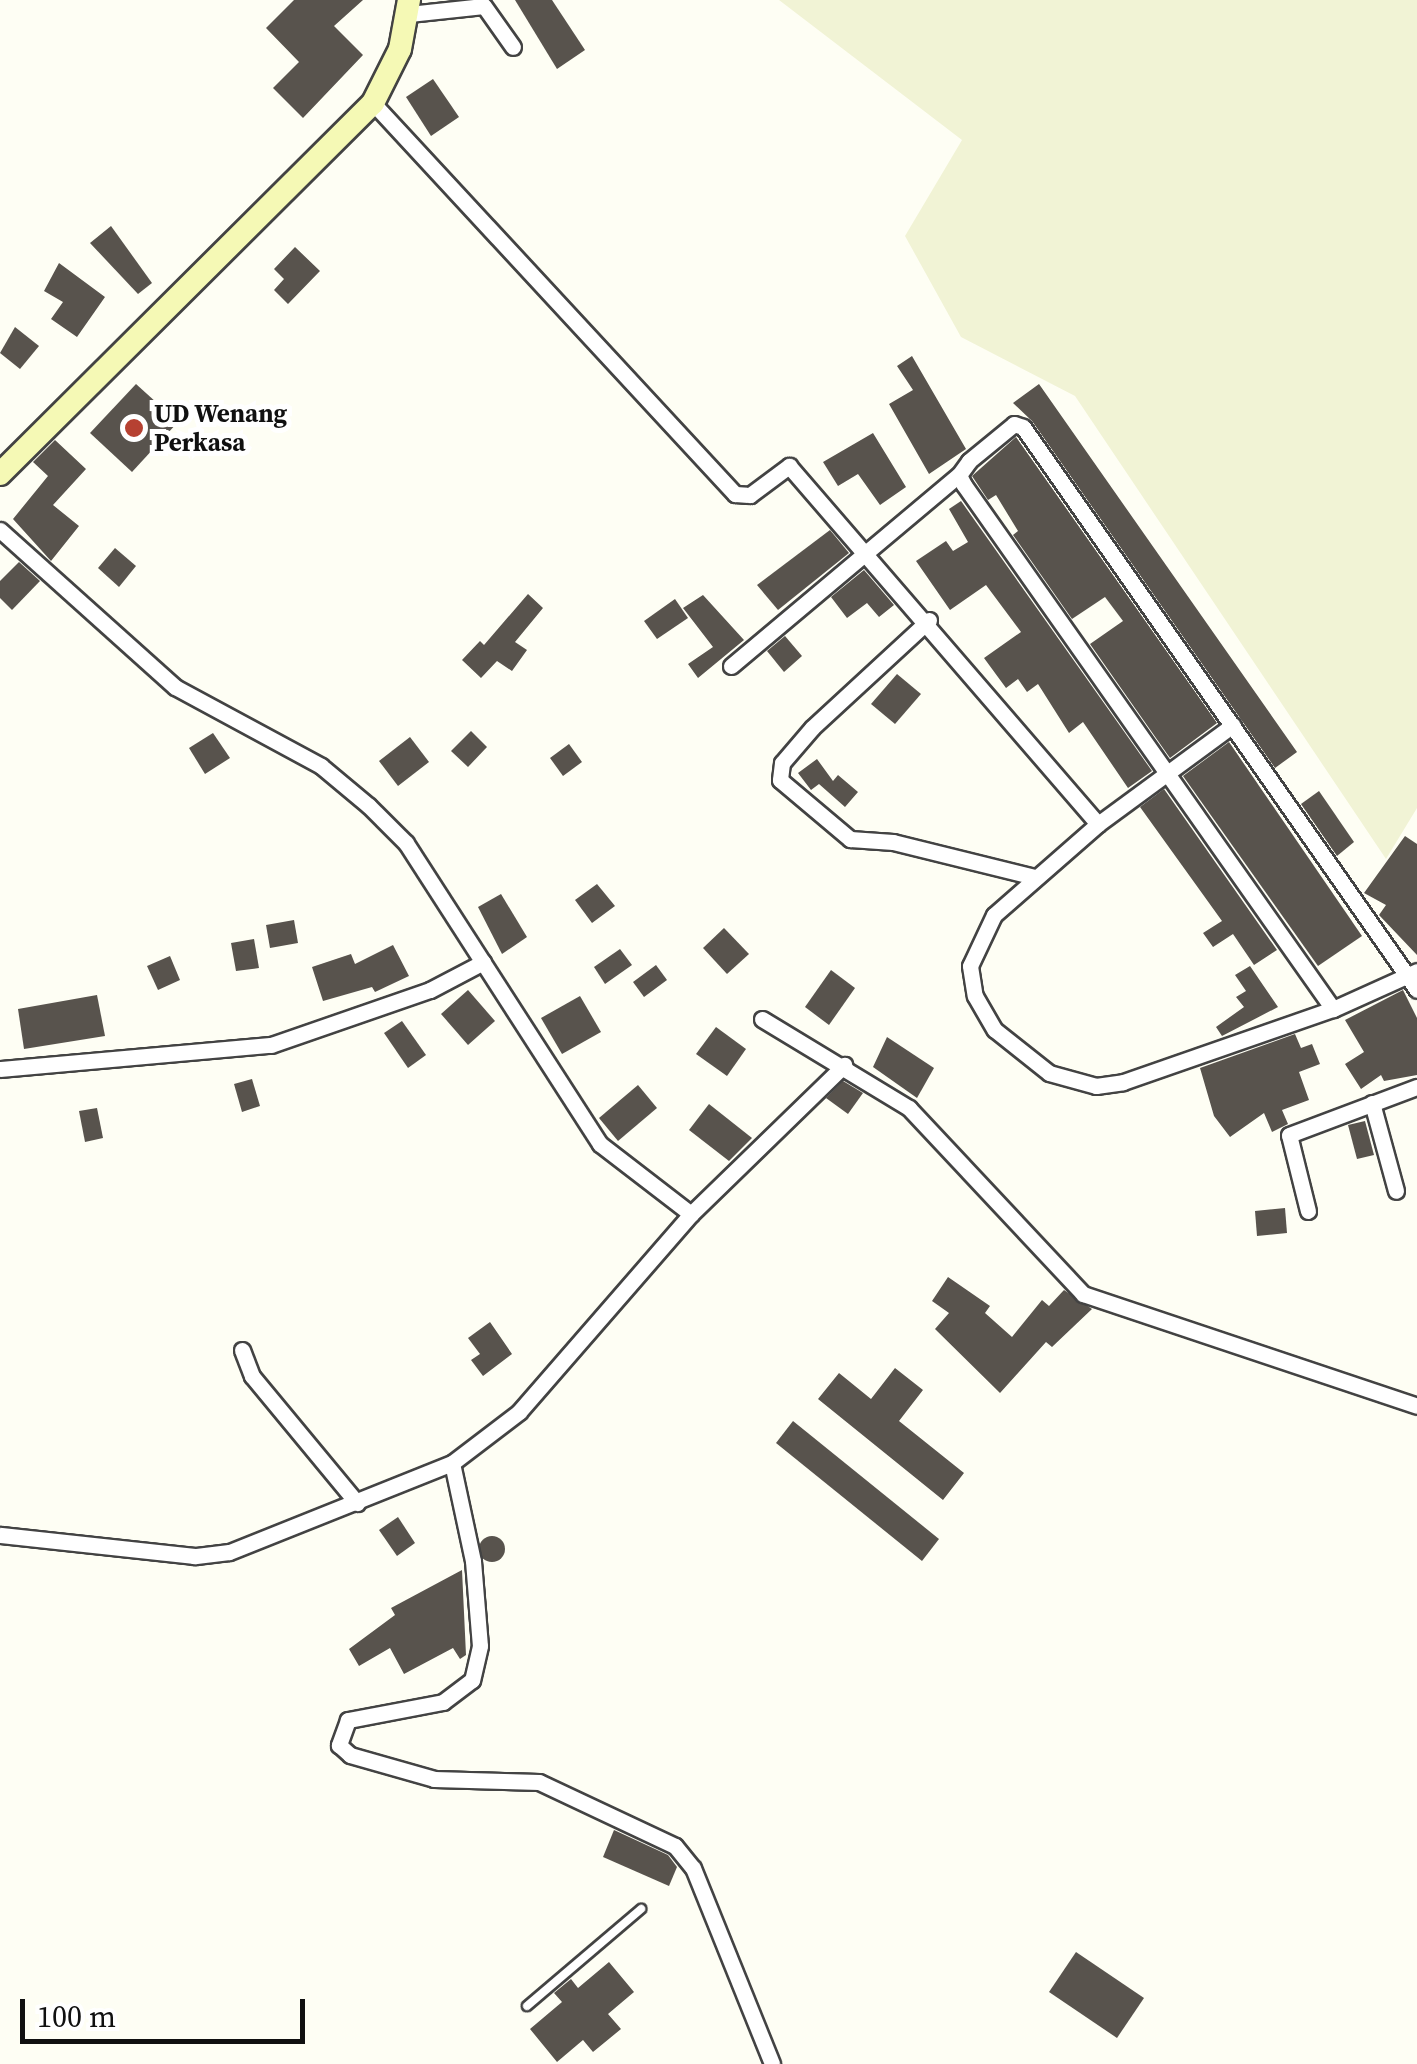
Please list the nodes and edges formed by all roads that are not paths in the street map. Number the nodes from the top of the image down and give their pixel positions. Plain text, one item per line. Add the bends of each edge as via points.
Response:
1 (409, 7) edge
2 (514, 47) dead end
3 (373, 102) junction
4 (1, 470) edge
5 (959, 475) junction
6 (0, 530) edge
7 (868, 552) junction
8 (929, 620) junction
9 (732, 666) dead end
10 (1232, 725) junction
11 (1167, 772) junction
12 (1098, 824) junction
13 (1034, 877) junction
14 (484, 962) junction
15 (1414, 980) edge
16 (1333, 1009) junction
17 (762, 1018) dead end
18 (844, 1065) junction
19 (0, 1069) edge
20 (1417, 1087) edge
21 (1372, 1103) junction
22 (1396, 1191) dead end
23 (1308, 1210) dead end
24 (691, 1214) junction
25 (242, 1350) dead end
26 (1417, 1406) edge
27 (452, 1462) junction
28 (357, 1503) junction
29 (0, 1536) edge
30 (641, 1909) dead end
31 (527, 2006) dead end
32 (772, 2064) edge

1 - 2 street via 484,6
1 - 3 main road via 400,49
3 - 4 main road
3 - 7 street via 735,494 750,495 789,466
5 - 7 street
5 - 10 street via 985,443 1014,424 1024,426
5 - 11 street
6 - 14 street via 175,687 320,766 370,806 406,843
7 - 8 street
7 - 9 street
8 - 12 street
8 - 13 street via 812,728 782,763 780,780 850,839 894,842
10 - 11 street
10 - 15 street
11 - 12 street
11 - 16 street
12 - 13 street
13 - 16 street via 980,935 971,981 995,1030 1050,1072 1096,1086 1123,1082
14 - 19 street via 430,990 270,1045
14 - 24 street via 600,1144
15 - 16 street
17 - 18 street
18 - 24 street
18 - 26 street via 921,1119 1084,1294
20 - 21 street
21 - 22 street
21 - 23 street via 1286,1140
24 - 27 street via 520,1412
25 - 28 street via 252,1376
27 - 28 street
27 - 32 street via 478,1612 472,1680 444,1702 354,1717 343,1726 339,1745 350,1755 434,1779 538,1782 675,1846 694,1868
28 - 29 street via 211,1555
30 - 31 lane

